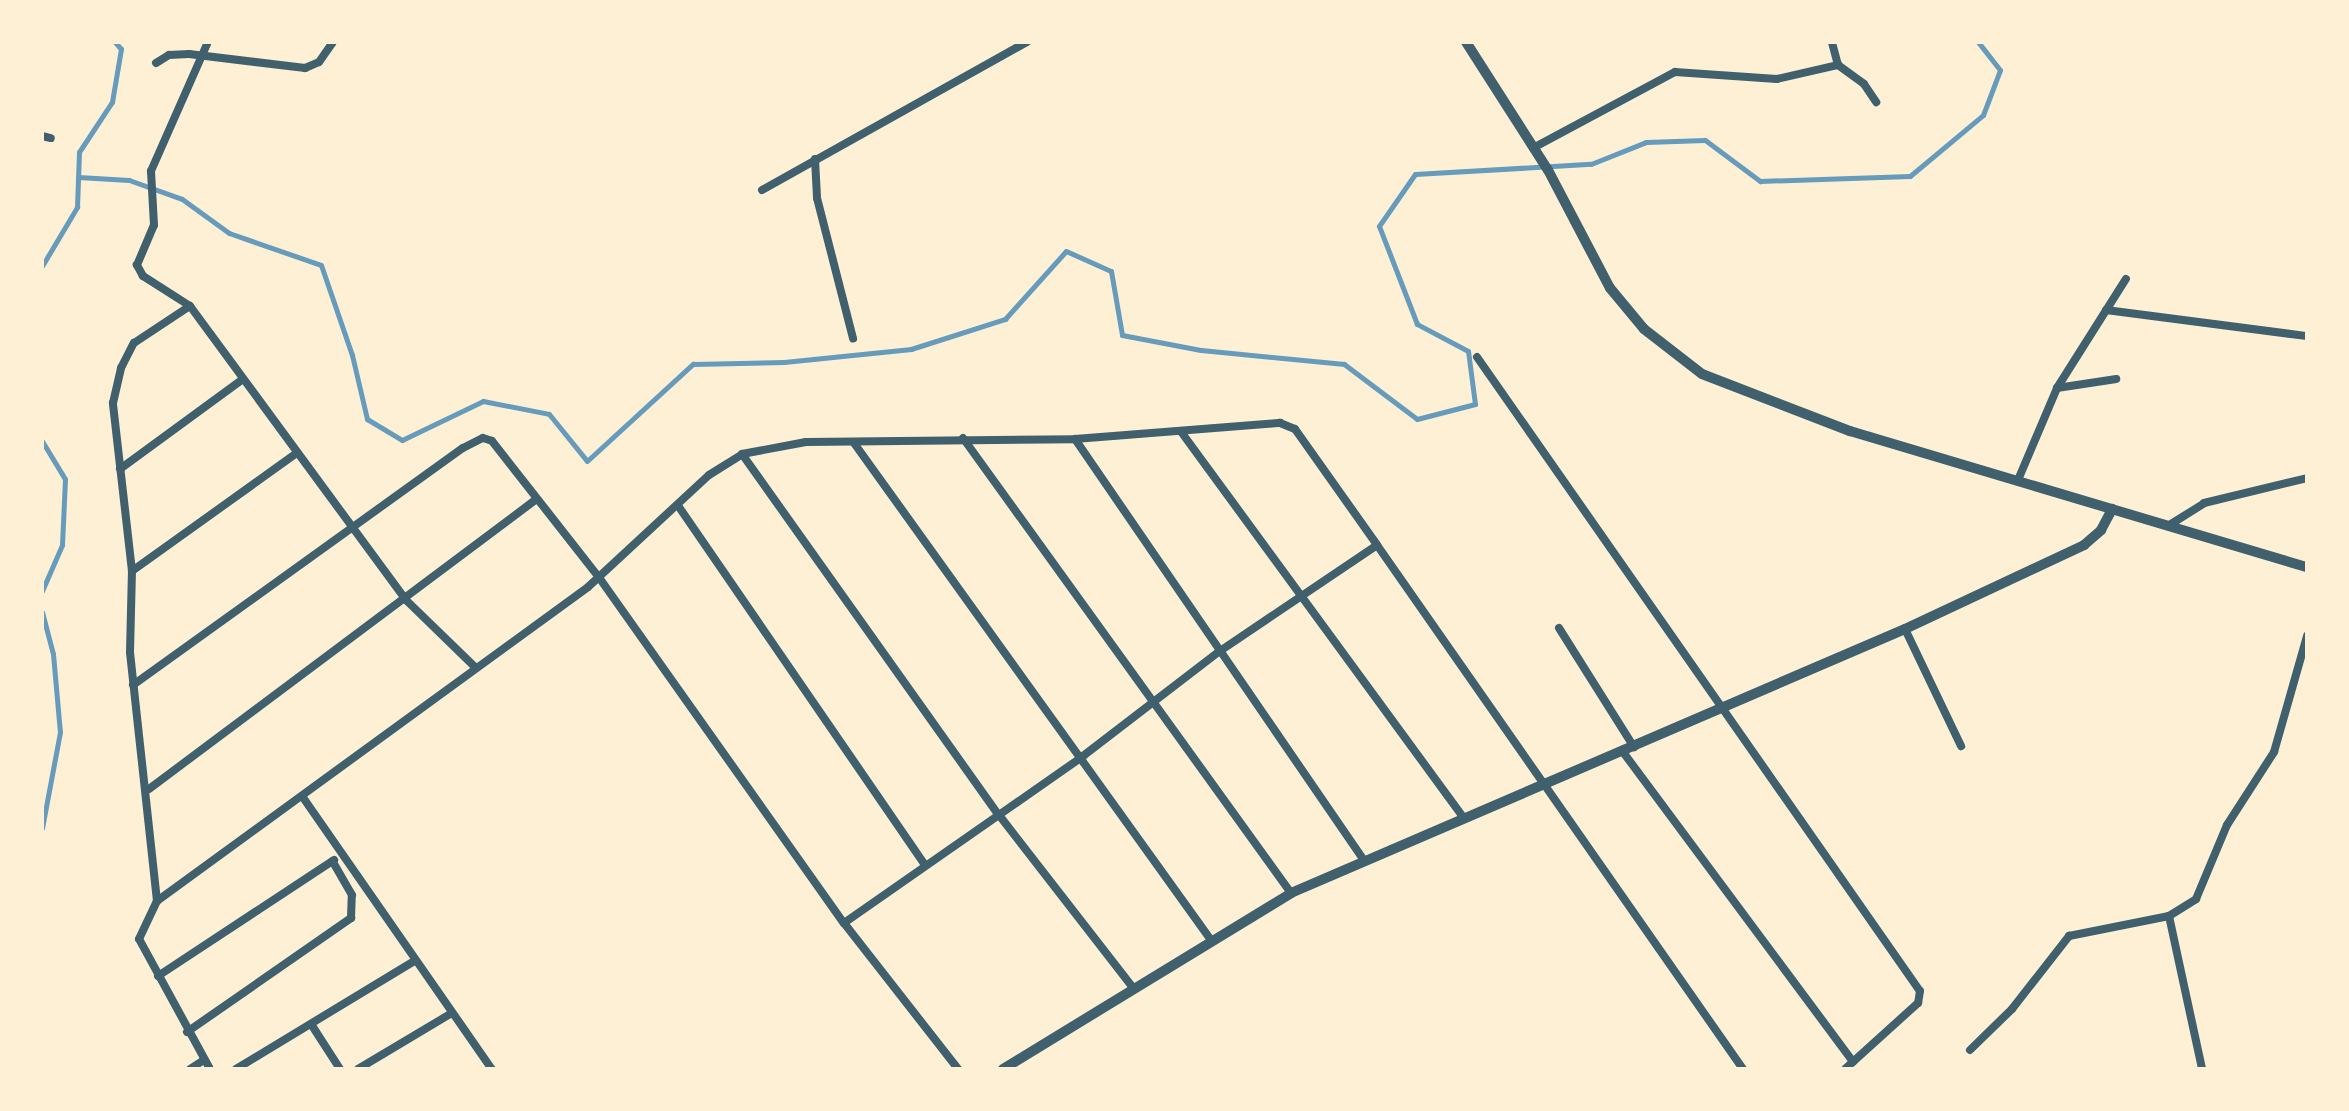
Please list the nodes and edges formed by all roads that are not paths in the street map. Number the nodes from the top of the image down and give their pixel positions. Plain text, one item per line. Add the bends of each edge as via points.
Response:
1 (208, 42) edge
2 (333, 42) edge
3 (1027, 42) edge
4 (1466, 42) edge
5 (1832, 42) edge
6 (205, 55) junction
7 (156, 63) dead end
8 (1838, 65) junction
9 (1876, 102) dead end
10 (1534, 149) junction
11 (815, 159) junction
12 (762, 190) dead end
13 (2126, 279) dead end
14 (190, 306) junction
15 (2106, 310) junction
16 (2307, 336) edge
17 (853, 338) dead end
18 (1477, 357) dead end
19 (243, 379) junction
20 (2116, 379) dead end
21 (2057, 388) junction
22 (1182, 433) junction
23 (963, 438) junction
24 (1075, 439) junction
25 (854, 443) junction
26 (297, 453) junction
27 (742, 454) junction
28 (120, 469) junction
29 (2307, 478) edge
30 (2018, 480) junction
31 (537, 499) junction
32 (679, 507) junction
33 (2112, 509) junction
34 (2171, 524) junction
35 (355, 530) junction
36 (1377, 545) junction
37 (2307, 567) edge
38 (132, 571) junction
39 (598, 576) junction
40 (1304, 597) junction
41 (406, 600) junction
42 (1559, 628) dead end
43 (1905, 629) junction
44 (2307, 636) edge
45 (1220, 651) junction
46 (475, 667) junction
47 (133, 685) junction
48 (1155, 699) junction
49 (1722, 709) junction
50 (1961, 746) dead end
51 (1634, 747) junction
52 (1623, 752) junction
53 (1083, 756) junction
54 (1544, 784) junction
55 (149, 789) junction
56 (302, 796) junction
57 (999, 815) junction
58 (1463, 817) junction
59 (343, 855) junction
60 (1363, 859) junction
61 (332, 861) junction
62 (925, 865) junction
63 (1291, 893) junction
64 (157, 901) junction
65 (2169, 916) junction
66 (844, 923) junction
67 (1211, 940) junction
68 (414, 961) junction
69 (158, 976) junction
70 (1133, 988) junction
71 (452, 1013) junction
72 (311, 1024) junction
73 (187, 1032) junction
74 (1970, 1050) dead end
75 (1853, 1062) junction
76 (207, 1065) edge
77 (490, 1068) edge
78 (190, 1069) edge
79 (236, 1069) edge
80 (340, 1069) edge
81 (358, 1069) edge
82 (958, 1069) edge
83 (1003, 1069) edge
84 (1743, 1069) edge
85 (1845, 1069) edge
86 (2202, 1069) edge

1 - 6 street
2 - 6 street via 319,62 305,68
3 - 11 street
4 - 10 street
5 - 8 street
6 - 7 street via 169,55
6 - 14 street via 151,171 154,225 137,265 143,276
8 - 9 street via 1864,84
8 - 10 street via 1768,79 1675,72
10 - 30 street via 1610,288 1644,329 1702,374 1850,431
11 - 12 street
11 - 17 street via 817,198
13 - 15 street
14 - 19 street
14 - 28 street via 134,343 121,368 113,403
15 - 16 street
15 - 21 street
18 - 49 street
19 - 26 street
19 - 28 street
20 - 21 street
21 - 30 street
22 - 24 street
22 - 36 street via 1291,425
22 - 40 street
23 - 24 street
23 - 25 street
23 - 48 street
24 - 45 street
25 - 27 street via 806,442
25 - 53 street
26 - 35 street
26 - 38 street
27 - 32 street via 709,475
27 - 57 street
28 - 38 street
29 - 34 street via 2204,503
30 - 33 street
31 - 35 street via 503,449 483,438
31 - 39 street
31 - 41 street
32 - 39 street
32 - 62 street
33 - 34 street
33 - 43 street via 2101,530 2084,545
34 - 37 street
35 - 41 street
35 - 47 street
36 - 40 street
36 - 54 street
38 - 47 street
39 - 46 street
39 - 66 street
40 - 45 street
40 - 58 street
41 - 46 street
41 - 55 street
42 - 51 street
43 - 49 street
43 - 50 street
44 - 65 street via 2268,764 2227,825 2196,899
45 - 48 street
45 - 60 street
46 - 56 street
47 - 55 street
48 - 53 street
48 - 63 street
49 - 51 street
49 - 75 street via 1920,991 1918,1003
51 - 52 street
52 - 54 street
52 - 75 street
53 - 57 street
53 - 67 street
54 - 58 street
54 - 84 street
55 - 64 street
56 - 59 street
56 - 64 street
57 - 62 street
57 - 70 street
58 - 60 street
59 - 61 street
59 - 68 street
60 - 63 street
61 - 69 street
61 - 73 street via 352,895 351,918
62 - 66 street
63 - 67 street
64 - 69 street via 139,939
65 - 74 street via 2069,936 2012,1009
65 - 86 street
66 - 82 street
67 - 70 street
68 - 71 street
68 - 72 street
69 - 73 street
70 - 83 street
71 - 77 street
71 - 81 street
72 - 79 street
72 - 80 street
73 - 76 street
75 - 85 street
76 - 78 street

